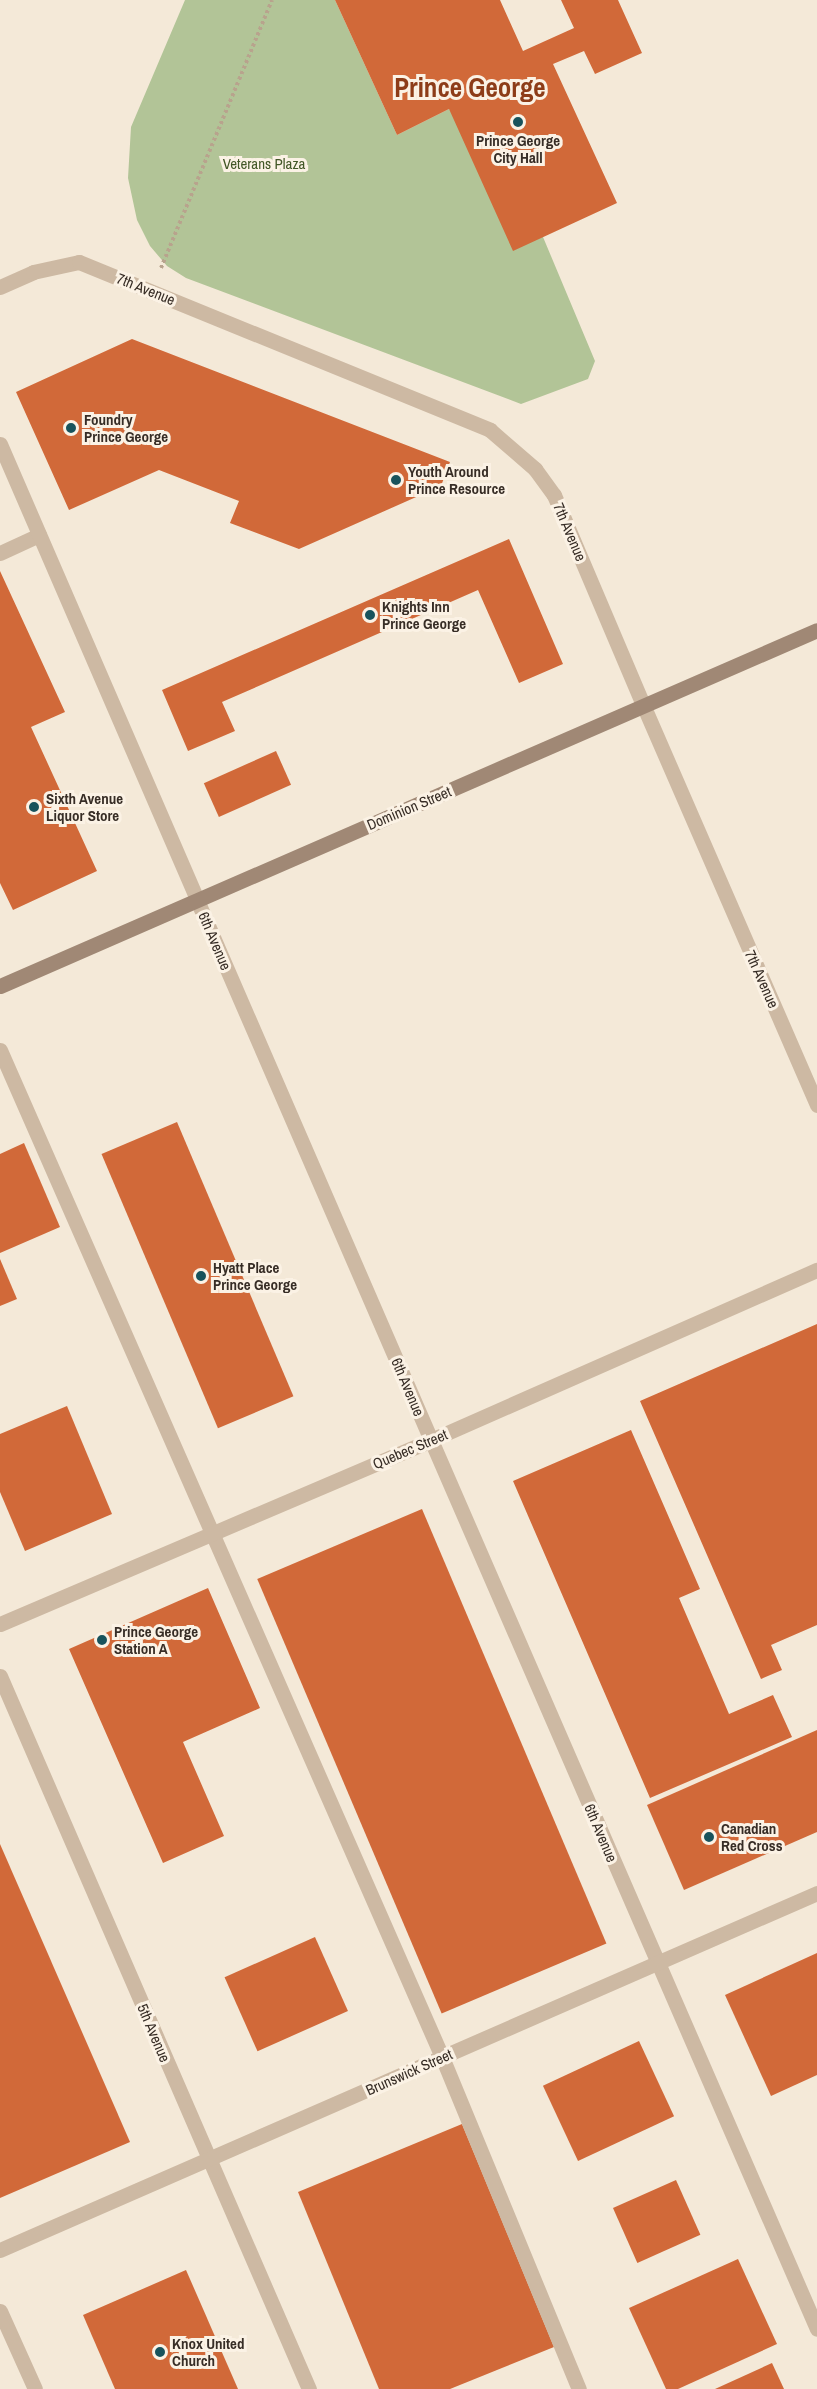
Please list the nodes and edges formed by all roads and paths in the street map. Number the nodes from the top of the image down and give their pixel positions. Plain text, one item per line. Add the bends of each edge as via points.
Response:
1 (272, 0) edge
2 (0, 287) edge
3 (151, 291) junction
4 (0, 444) edge
5 (39, 535) junction
6 (0, 553) edge
7 (817, 630) edge
8 (644, 707) junction
9 (197, 900) junction
10 (0, 986) edge
11 (0, 1050) edge
12 (817, 1105) edge
13 (817, 1270) edge
14 (431, 1440) junction
15 (211, 1534) junction
16 (0, 1624) edge
17 (0, 1676) edge
18 (817, 1893) edge
19 (657, 1962) junction
20 (442, 2057) junction
21 (210, 2161) junction
22 (0, 2250) edge
23 (0, 2311) edge
24 (817, 2329) edge
25 (35, 2389) edge
26 (309, 2389) edge
27 (579, 2389) edge

1 - 3 path
2 - 3 street, 7th Avenue via 33,272 79,262
3 - 8 street, 7th Avenue via 462,416 490,430 514,450 535,469 554,495
4 - 5 street, 6th Avenue
5 - 6 street
5 - 9 street, 6th Avenue
7 - 8 main road, Dominion Street
8 - 9 main road, Dominion Street
8 - 12 street, 7th Avenue
9 - 10 main road, Dominion Street
9 - 14 street, 6th Avenue
11 - 15 street
13 - 14 street, Quebec Street
14 - 15 street, Quebec Street
14 - 19 street, 6th Avenue
15 - 16 street, Quebec Street
15 - 20 street
17 - 21 street, 5th Avenue
18 - 19 street, Brunswick Street
19 - 20 street, Brunswick Street
19 - 24 street, 6th Avenue
20 - 21 street, Brunswick Street
20 - 27 street
21 - 22 street, Brunswick Street
21 - 26 street, 5th Avenue
23 - 25 street

